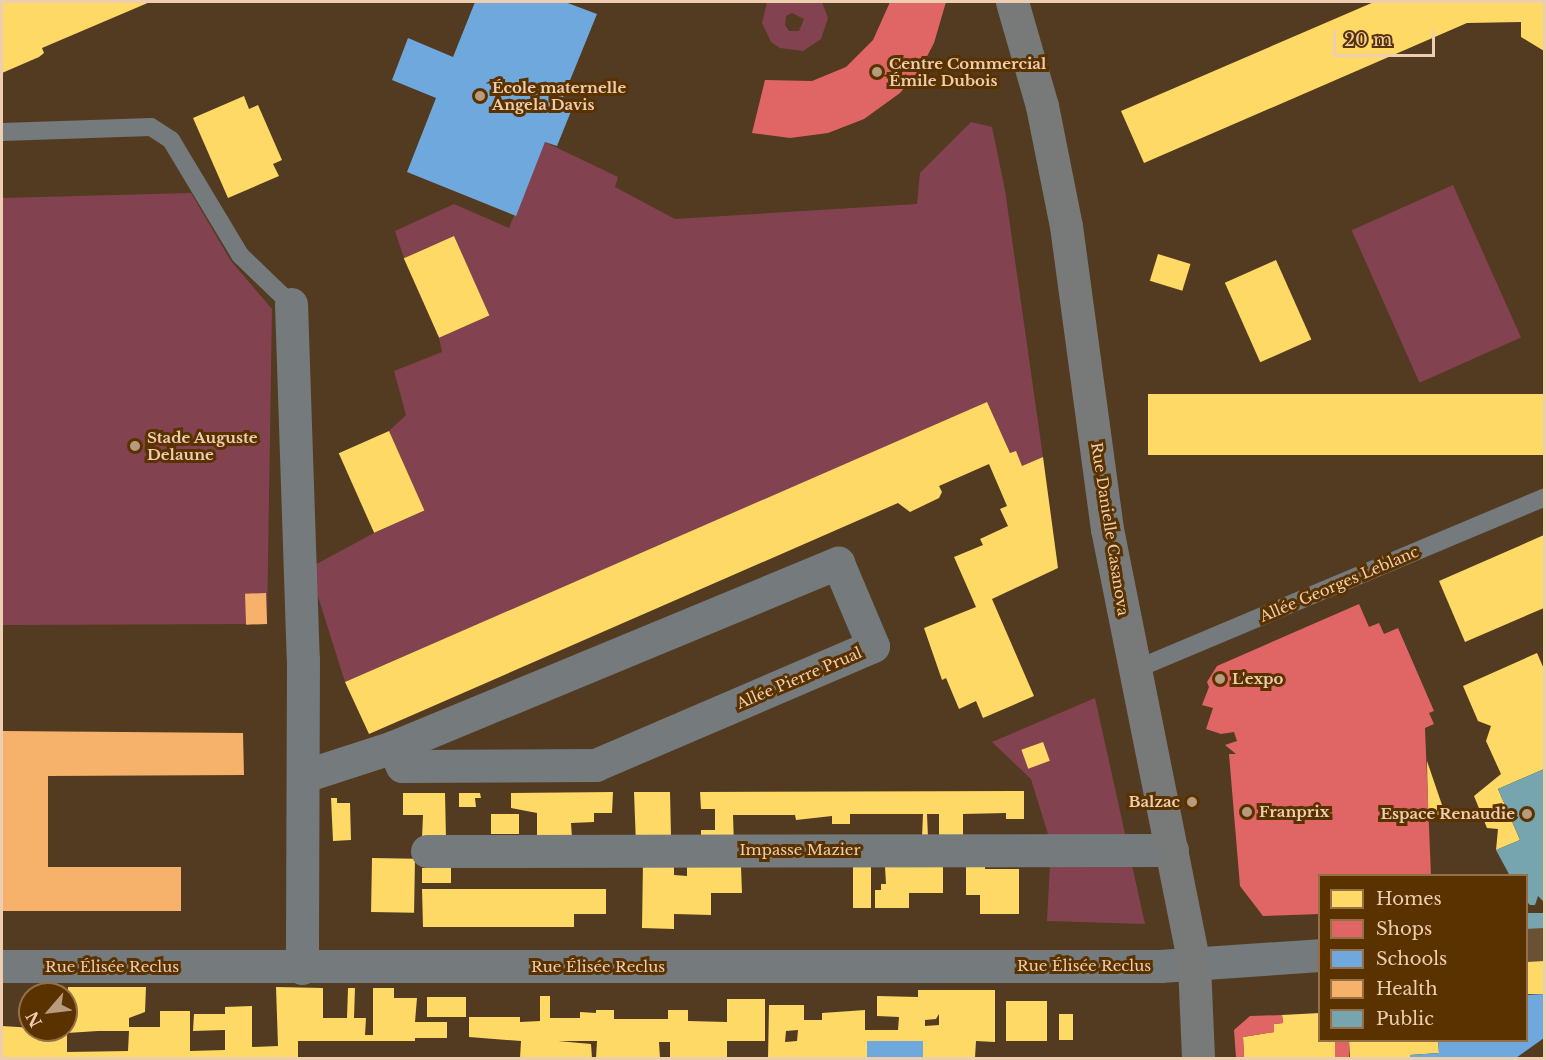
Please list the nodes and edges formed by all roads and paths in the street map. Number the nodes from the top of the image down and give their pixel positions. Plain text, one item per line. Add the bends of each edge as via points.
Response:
1 (1012, 2) edge
2 (2, 132) edge
3 (291, 304) joint
4 (1545, 498) edge
5 (1134, 670) junction
6 (393, 747) junction
7 (304, 776) junction
8 (1172, 850) junction
9 (427, 851) dead end
10 (1318, 955) edge
11 (1194, 965) junction
12 (2, 966) edge
13 (302, 968) junction
14 (1198, 1059) edge

1 - 5 main road, Rue Danielle Casanova via 1042,106 1066,226 1107,529
2 - 3 lane via 151,127 171,141 240,255
3 - 7 street
4 - 5 lane, Allée Georges Leblanc
5 - 8 main road, Rue Danielle Casanova
6 - 6 street, Allée Pierre Prual via 838,563 873,646 597,765 402,766
6 - 7 street, Allée Pierre Prual
7 - 13 street
8 - 9 street, Impasse Mazier
8 - 11 main road, Rue Danielle Casanova
10 - 11 street, Rue Élisée Reclus
11 - 13 street, Rue Élisée Reclus
11 - 14 main road, Rue Danielle Casanova
12 - 13 street, Rue Élisée Reclus

